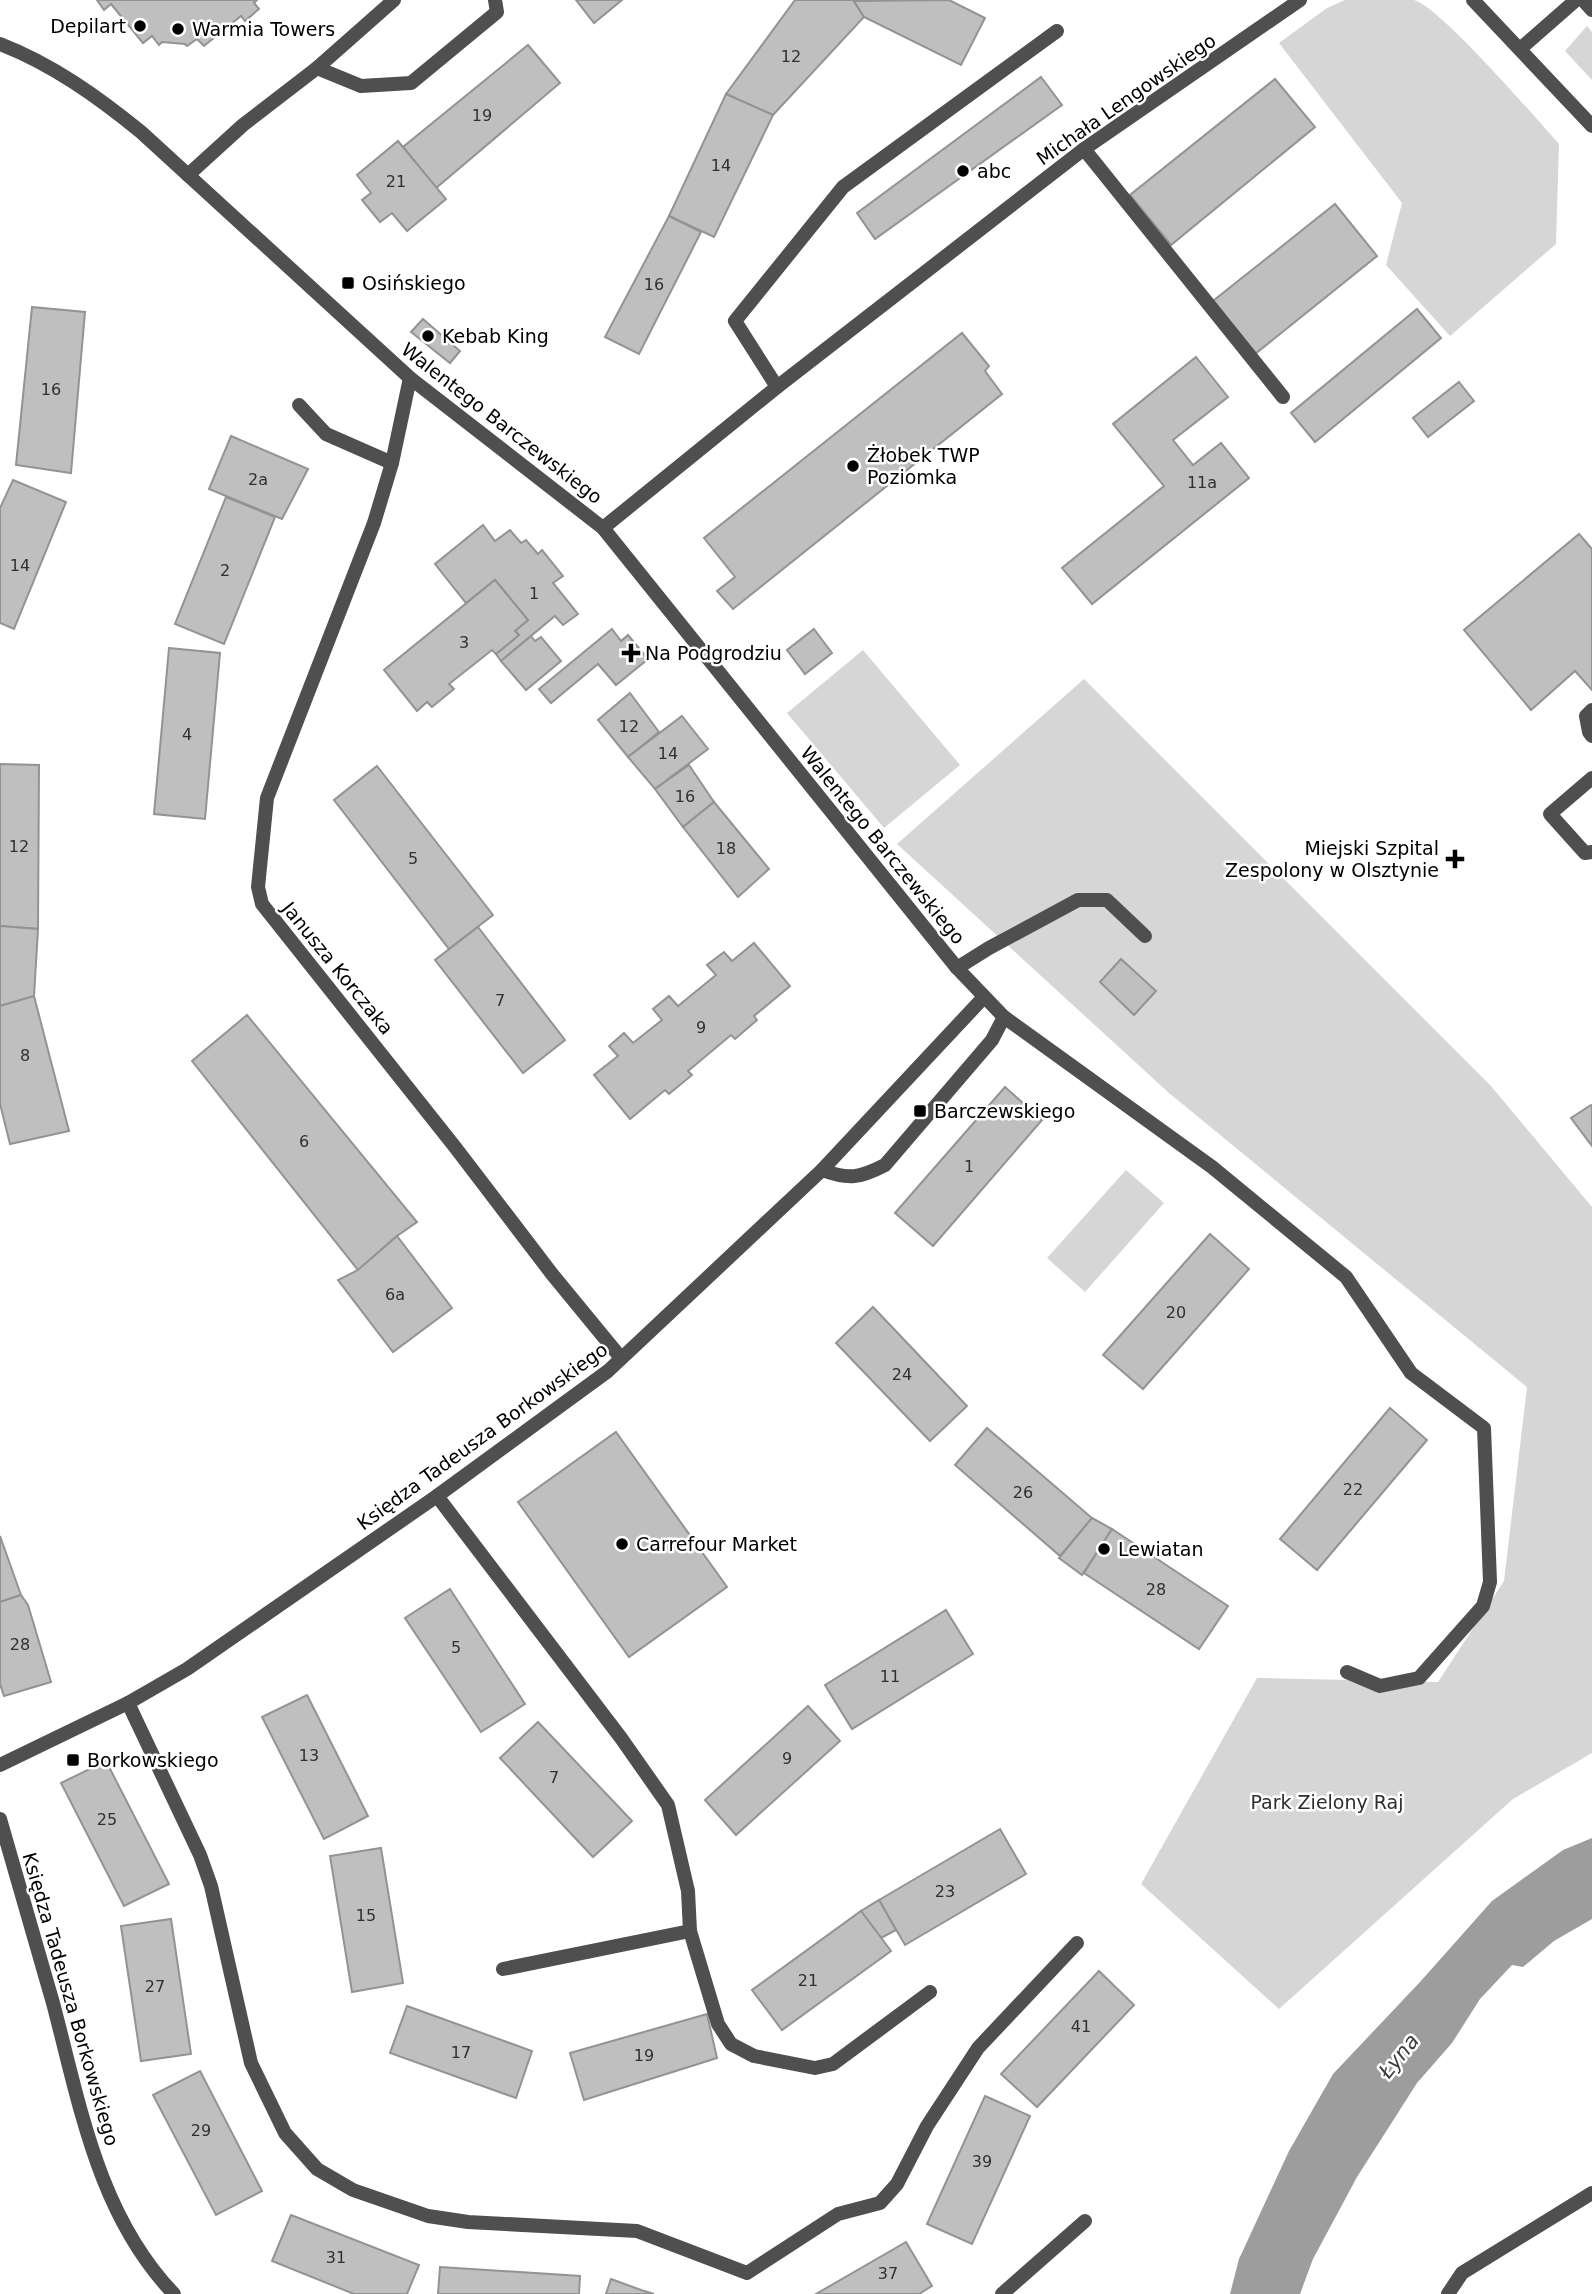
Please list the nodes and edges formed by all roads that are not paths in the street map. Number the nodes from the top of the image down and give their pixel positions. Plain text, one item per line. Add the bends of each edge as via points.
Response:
1 (394, 0) edge
2 (495, 0) edge
3 (1300, 0) edge
4 (1472, 0) edge
5 (1576, 0) edge
6 (1583, 0) edge
7 (1592, 10) edge
8 (1056, 31) dead end
9 (0, 44) edge
10 (1520, 49) junction
11 (317, 68) junction
12 (1592, 126) edge
13 (1084, 149) junction
14 (188, 175) junction
15 (410, 378) junction
16 (777, 387) junction
17 (1283, 397) dead end
18 (299, 405) dead end
19 (392, 463) junction
20 (603, 528) junction
21 (1592, 710) edge
22 (1592, 736) edge
23 (1592, 778) edge
24 (1592, 852) edge
25 (1145, 936) dead end
26 (957, 968) junction
27 (984, 997) junction
28 (1004, 1017) junction
29 (822, 1170) junction
30 (621, 1358) junction
31 (436, 1496) junction
32 (1347, 1672) dead end
33 (128, 1703) junction
34 (0, 1765) edge
35 (0, 1819) edge
36 (690, 1931) junction
37 (1077, 1943) dead end
38 (503, 1969) dead end
39 (930, 1992) dead end
40 (1592, 2193) edge
41 (1085, 2221) dead end
42 (174, 2294) edge
43 (1002, 2294) edge
44 (1448, 2294) edge

1 - 11 street
2 - 11 street via 497,12 411,82 361,86
3 - 13 street, Michała Lengowskiego
4 - 10 street
5 - 10 street
6 - 7 street
8 - 16 street via 843,187 735,321
9 - 14 street, Walentego Barczewskiego via 33,57 110,107
10 - 12 street
11 - 14 street
13 - 16 street, Michała Lengowskiego
13 - 17 street
14 - 15 street, Walentego Barczewskiego
15 - 19 street, Janusza Korczaka
15 - 20 street, Walentego Barczewskiego
16 - 20 street, Michała Lengowskiego
18 - 19 street via 326,434
19 - 30 street, Janusza Korczaka via 374,523 267,798 258,887 262,904
20 - 26 street, Walentego Barczewskiego
21 - 22 street via 1586,716
23 - 24 street via 1550,814 1585,853
25 - 26 street via 1107,900 1078,900
26 - 27 street, Walentego Barczewskiego
27 - 28 street, Walentego Barczewskiego
27 - 29 street, Księdza Tadeusza Borkowskiego
28 - 29 street via 992,1040 885,1165 864,1176 840,1177
28 - 32 street, Walentego Barczewskiego via 1212,1167 1346,1278 1410,1373 1485,1429 1490,1582 1483,1606 1419,1678 1380,1686
29 - 30 street, Księdza Tadeusza Borkowskiego
30 - 31 street, Księdza Tadeusza Borkowskiego
31 - 33 street, Księdza Tadeusza Borkowskiego via 187,1669
31 - 36 street via 668,1805 688,1891
33 - 34 street, Księdza Tadeusza Borkowskiego
33 - 37 street via 200,1855 251,2063 285,2133 317,2169 353,2190 428,2216 637,2231 747,2273 838,2214 880,2203 897,2184 927,2126 978,2048
35 - 42 street, Księdza Tadeusza Borkowskiego via 81,2118 112,2203 139,2251
36 - 38 street
36 - 39 street via 718,2024 731,2044 754,2056 815,2068 832,2064
40 - 44 street via 1462,2273
41 - 43 street

